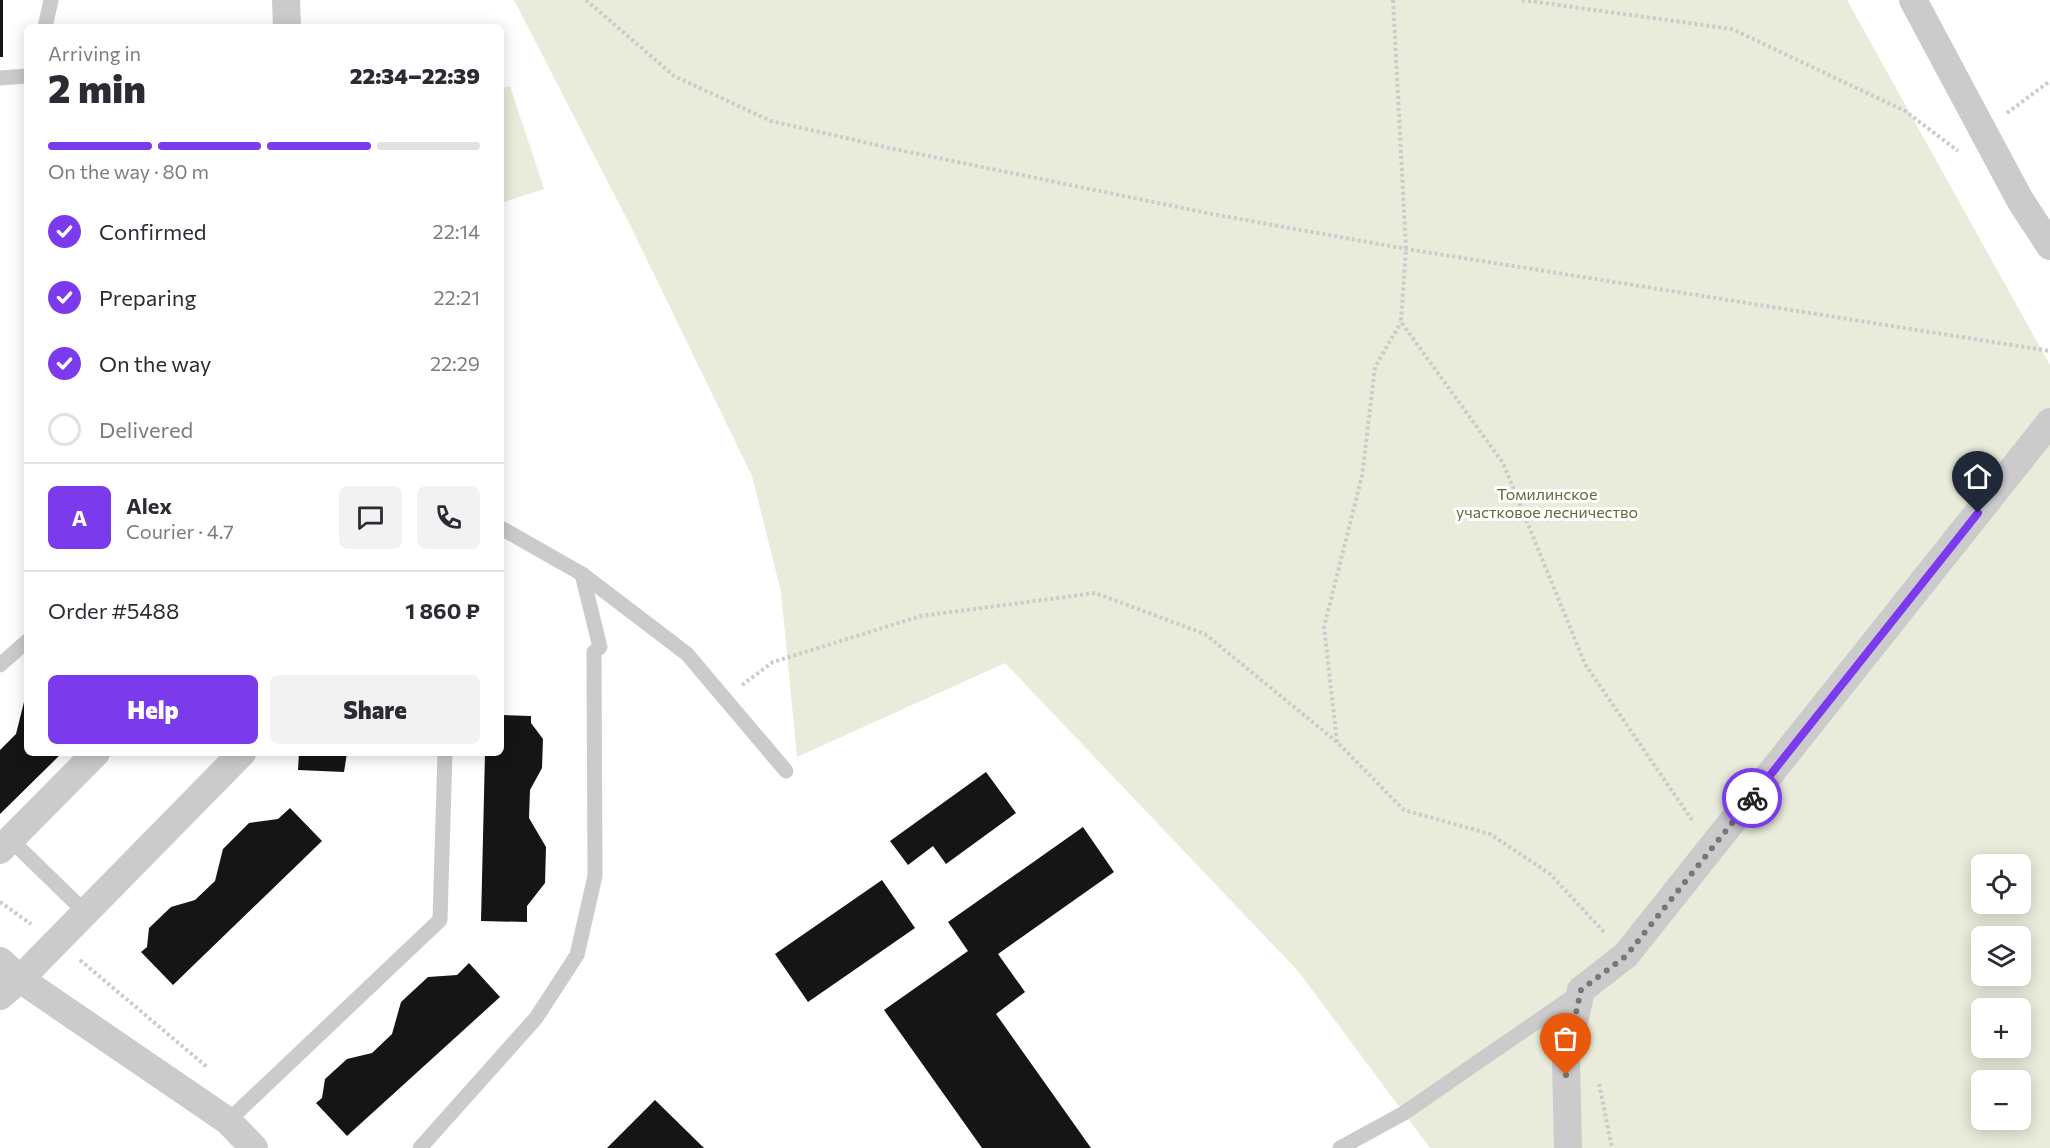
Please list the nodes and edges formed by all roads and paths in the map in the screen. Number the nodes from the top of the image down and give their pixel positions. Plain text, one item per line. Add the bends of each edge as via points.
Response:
1 (51, 0) edge
2 (286, 0) edge
3 (586, 0) edge
4 (1393, 0) edge
5 (1522, 0) edge
6 (1913, 0) edge
7 (46, 24) edge
8 (287, 24) edge
9 (24, 76) edge
10 (0, 78) edge
11 (2050, 81) edge
12 (1983, 132) junction
13 (1967, 159) dead end
14 (2050, 246) edge
15 (1406, 249) junction
16 (1401, 322) junction
17 (2050, 351) edge
18 (2050, 423) edge
19 (504, 530) edge
20 (582, 574) junction
21 (24, 644) edge
22 (0, 665) edge
23 (724, 699) junction
24 (1337, 742) junction
25 (93, 756) edge
26 (239, 756) edge
27 (445, 756) edge
28 (786, 771) dead end
29 (6, 845) edge
30 (1712, 849) junction
31 (86, 912) junction
32 (72, 953) dead end
33 (1626, 956) junction
34 (7, 979) edge
35 (1581, 990) junction
36 (213, 1072) dead end
37 (228, 1121) junction
38 (254, 1148) edge
39 (420, 1148) edge
40 (1340, 1148) edge
41 (1568, 1148) edge

1 - 7 lane
2 - 8 street
3 - 15 path via 674,76 771,121 1184,208
4 - 15 path
5 - 13 path via 1732,29 1905,111
6 - 12 street
9 - 10 lane
11 - 12 path
12 - 14 street
15 - 16 path
15 - 17 path
16 - 24 path via 1375,367 1362,476 1324,627
16 - 30 path via 1503,463 1585,664
18 - 30 street
19 - 20 lane
20 - 23 lane via 687,654
20 - 39 lane via 600,647 594,652 595,876 577,955 536,1018
21 - 22 lane
23 - 24 path via 772,662 921,616 1095,593 1204,634
23 - 28 lane
24 - 33 path via 1404,810 1490,834 1550,874
25 - 29 street
26 - 31 street
27 - 37 lane via 441,920
29 - 31 lane
30 - 33 street
31 - 34 street
32 - 36 path
33 - 35 street
34 - 37 street
35 - 40 lane via 1404,1113
35 - 41 street via 1566,1059
37 - 38 street

